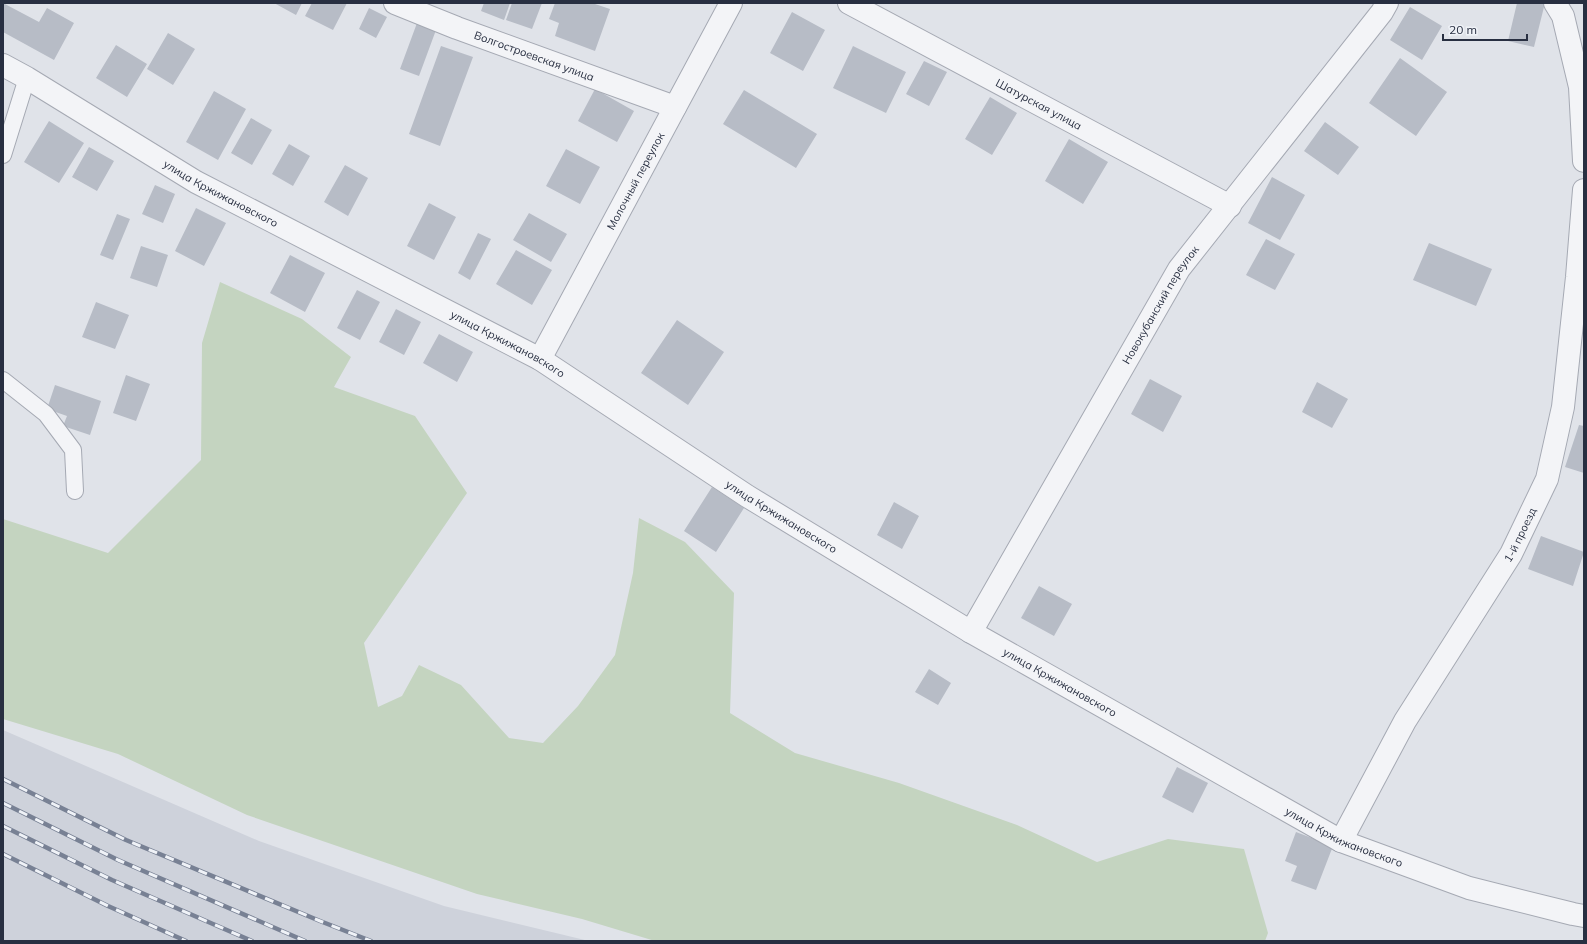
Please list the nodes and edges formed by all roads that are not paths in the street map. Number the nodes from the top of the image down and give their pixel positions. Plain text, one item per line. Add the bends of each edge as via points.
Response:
1 (395, 3) edge
2 (731, 3) edge
3 (848, 3) edge
4 (1388, 3) edge
5 (1555, 3) edge
6 (3, 64) edge
7 (27, 78) junction
8 (675, 107) junction
9 (3, 155) edge
10 (1584, 161) edge
11 (1584, 190) edge
12 (1230, 206) junction
13 (540, 359) junction
14 (3, 380) edge
15 (75, 491) dead end
16 (970, 632) junction
17 (1341, 841) junction
18 (1584, 916) edge

1 - 8 street, Волгостроевская улица
2 - 8 street, Молочный переулок
3 - 12 street, Шатурская улица
4 - 12 street, Новокубанский переулок
5 - 10 street via 1563,16 1580,87
6 - 7 street, улица Кржижановского
7 - 9 lane
7 - 13 street, улица Кржижановского via 196,182
8 - 13 street, Молочный переулок
11 - 17 street, 1-й проезд via 1563,407 1547,479 1511,554 1405,721
12 - 16 street, Новокубанский переулок via 1179,269
13 - 16 street, улица Кржижановского via 747,496
14 - 15 lane via 46,414 73,450
16 - 17 street, улица Кржижановского
17 - 18 street, улица Кржижановского via 1469,888

